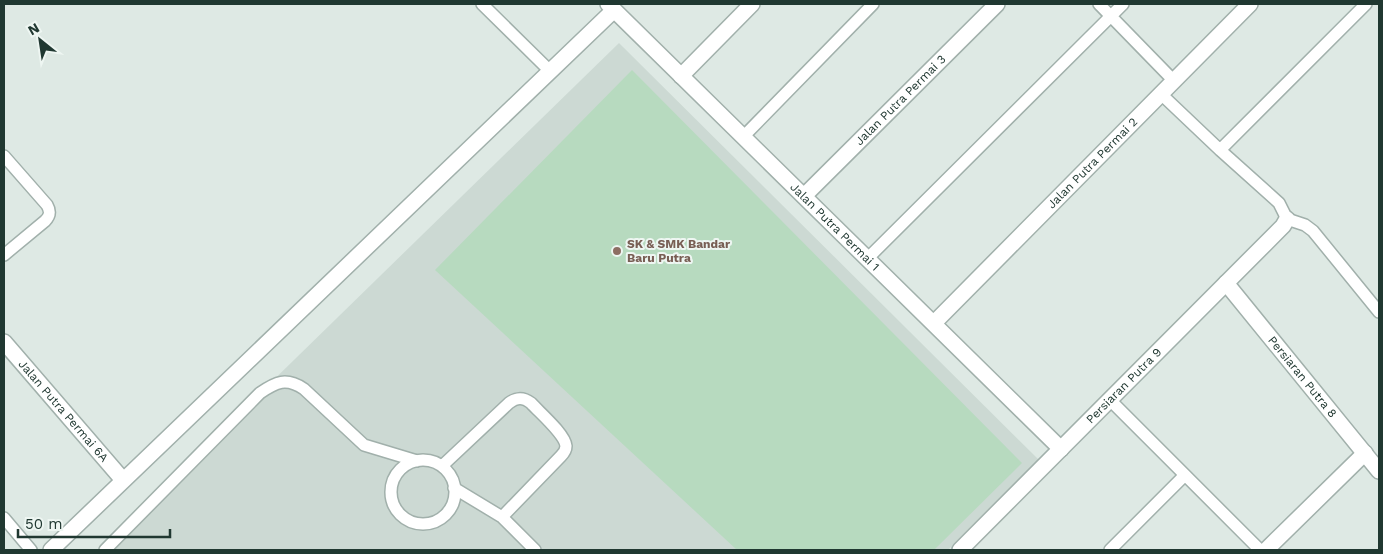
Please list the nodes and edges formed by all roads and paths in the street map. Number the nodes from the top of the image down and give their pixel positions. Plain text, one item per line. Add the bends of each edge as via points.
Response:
1 (482, 4) edge
2 (873, 4) edge
3 (996, 4) edge
4 (1099, 4) edge
5 (1123, 4) edge
6 (1250, 4) edge
7 (1366, 4) edge
8 (748, 5) edge
9 (611, 7) edge
10 (1111, 16) junction
11 (550, 71) junction
12 (681, 76) junction
13 (1174, 81) junction
14 (1161, 94) junction
15 (743, 137) junction
16 (1220, 150) junction
17 (4, 156) edge
18 (804, 196) junction
19 (1287, 219) junction
20 (4, 255) edge
21 (868, 258) junction
22 (1226, 284) junction
23 (1379, 312) edge
24 (934, 323) junction
25 (4, 342) edge
26 (1110, 400) junction
27 (1061, 449) junction
28 (1364, 453) junction
29 (417, 461) junction
30 (442, 466) junction
31 (1379, 471) edge
32 (1185, 475) junction
33 (124, 480) junction
34 (454, 488) junction
35 (502, 517) junction
36 (4, 518) edge
37 (31, 550) edge
38 (51, 550) edge
39 (106, 550) edge
40 (535, 550) edge
41 (960, 550) edge
42 (1110, 550) edge
43 (1260, 550) edge
44 (1266, 550) edge

1 - 11 lane
2 - 15 lane
3 - 18 street, Jalan Putra Permai 3
4 - 10 lane
5 - 10 lane
6 - 13 street, Jalan Putra Permai 2
7 - 16 lane
8 - 12 street
9 - 11 street
9 - 12 street, Jalan Putra Permai 1
10 - 13 lane
10 - 21 lane
11 - 33 street
12 - 15 street, Jalan Putra Permai 1
13 - 14 street, Jalan Putra Permai 2
14 - 16 lane
14 - 24 street, Jalan Putra Permai 2
15 - 18 street, Jalan Putra Permai 1
16 - 19 lane via 1279,203
17 - 20 lane via 50,211 44,221
18 - 21 street, Jalan Putra Permai 1
19 - 22 street, Persiaran Putra 9
19 - 23 lane via 1312,230
21 - 24 street, Jalan Putra Permai 1
22 - 26 street, Persiaran Putra 9
22 - 28 street, Persiaran Putra 8
24 - 27 street, Jalan Putra Permai 1
25 - 33 street, Jalan Putra Permai 6A
26 - 27 street, Persiaran Putra 9
26 - 32 lane
27 - 41 street, Persiaran Putra 9
28 - 31 street, Persiaran Putra 8
28 - 44 street
29 - 30 lane
29 - 34 lane via 404,467 392,484 391,498 401,516 421,524 434,522 450,508
29 - 39 lane via 364,445 299,385 294,382 276,384 260,393
30 - 34 lane
30 - 35 lane via 509,402 526,399 562,435 565,451
32 - 42 lane
32 - 43 lane
33 - 38 street
34 - 35 lane
35 - 40 lane
36 - 37 lane

